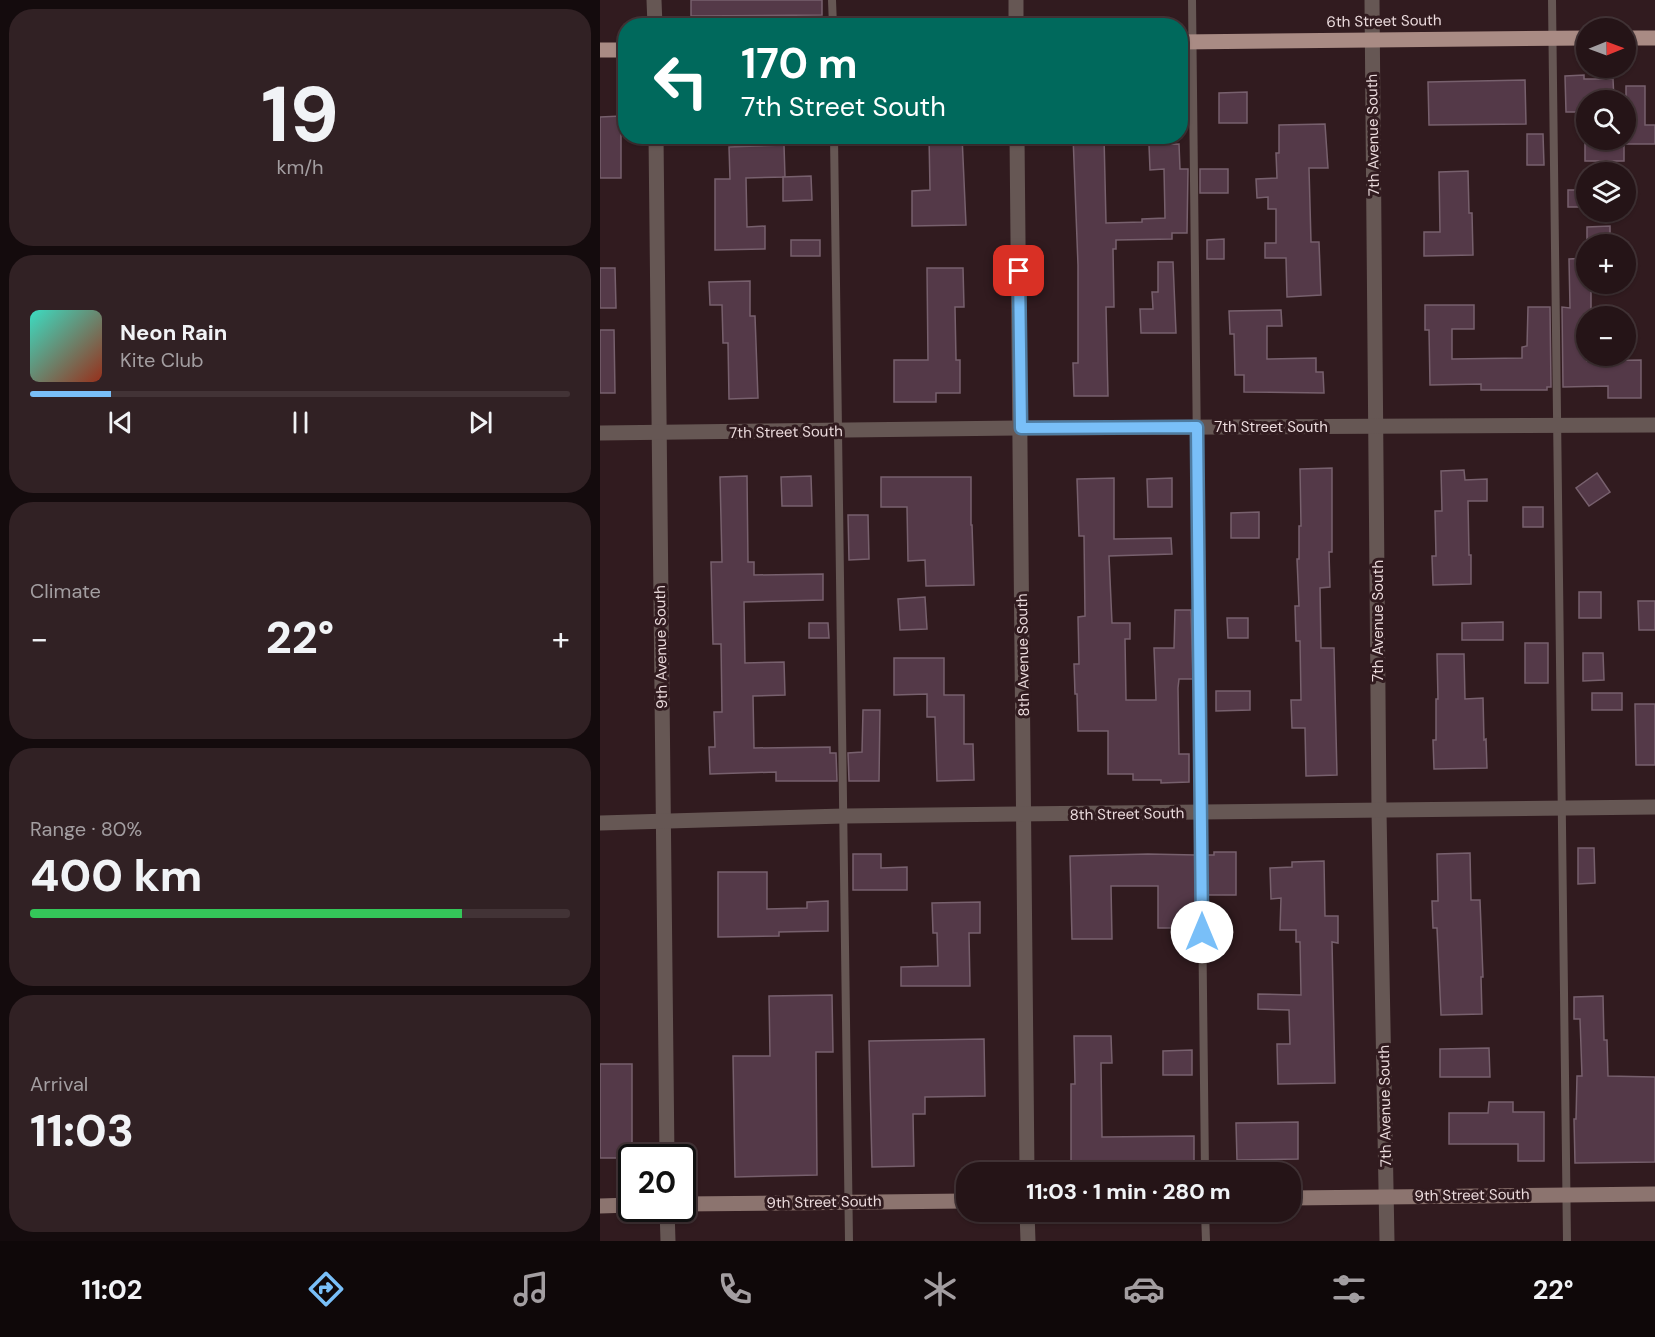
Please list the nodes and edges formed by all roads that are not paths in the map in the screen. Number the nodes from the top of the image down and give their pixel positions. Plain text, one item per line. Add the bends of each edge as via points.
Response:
1 (654, 0) edge
2 (832, 0) edge
3 (1016, 0) edge
4 (1192, 0) edge
5 (1372, 0) edge
6 (1552, 0) edge
7 (655, 18) edge
8 (832, 18) edge
9 (1016, 18) edge
10 (1188, 28) edge
11 (1552, 38) junction
12 (1576, 38) edge
13 (1636, 38) edge
14 (1655, 38) edge
15 (1372, 39) junction
16 (1188, 42) edge
17 (600, 50) edge
18 (618, 50) edge
19 (1188, 112) edge
20 (656, 144) edge
21 (834, 144) edge
22 (1017, 144) edge
23 (1557, 425) junction
24 (1655, 425) edge
25 (1197, 427) junction
26 (1377, 427) junction
27 (1021, 428) junction
28 (838, 431) junction
29 (600, 433) edge
30 (658, 433) junction
31 (1655, 807) edge
32 (1561, 808) junction
33 (1379, 811) junction
34 (1201, 813) junction
35 (1024, 815) junction
36 (844, 816) junction
37 (663, 821) junction
38 (600, 823) edge
39 (667, 1144) edge
40 (1027, 1162) edge
41 (1205, 1162) edge
42 (1566, 1194) junction
43 (1655, 1194) edge
44 (1387, 1197) junction
45 (1301, 1198) edge
46 (849, 1201) junction
47 (956, 1201) edge
48 (696, 1204) edge
49 (618, 1205) edge
50 (600, 1206) edge
51 (667, 1222) edge
52 (1028, 1222) edge
53 (1205, 1222) edge
54 (668, 1241) edge
55 (849, 1241) edge
56 (1028, 1241) edge
57 (1206, 1241) edge
58 (1388, 1241) edge
59 (1567, 1241) edge

1 - 7 street
2 - 8 lane
3 - 9 street
4 - 10 lane
5 - 15 street, 7th Avenue South
6 - 11 lane
11 - 12 main road, 6th Street South
11 - 15 main road, 6th Street South
11 - 23 lane
13 - 14 main road
15 - 16 main road, 6th Street South
15 - 26 street, 7th Avenue South
17 - 18 main road
19 - 25 lane
20 - 30 street, 9th Avenue South
21 - 28 lane
22 - 27 street, 8th Avenue South
23 - 24 street, 7th Street South
23 - 26 street, 7th Street South
23 - 32 lane
25 - 26 street, 7th Street South
25 - 27 street, 7th Street South
25 - 34 lane
26 - 33 street, 7th Avenue South
27 - 28 street, 7th Street South
27 - 35 street, 8th Avenue South
28 - 30 street, 7th Street South
28 - 36 lane
29 - 30 street, 7th Street South
30 - 37 street, 9th Avenue South
31 - 32 street, 8th Street South
32 - 33 street, 8th Street South
32 - 42 lane
33 - 34 street, 8th Street South
33 - 44 street, 7th Avenue South
34 - 35 street, 8th Street South
34 - 41 lane
35 - 36 street, 8th Street South
35 - 40 street, 8th Avenue South
36 - 37 street, 8th Street South
36 - 46 lane
37 - 38 street, 8th Street South
37 - 39 street, 9th Avenue South
42 - 43 main road, 9th Street South
42 - 44 main road, 9th Street South
42 - 59 lane
44 - 45 main road, 9th Street South
44 - 58 street, 7th Avenue South
46 - 47 main road, 9th Street South
46 - 48 main road, 9th Street South
46 - 55 lane
49 - 50 main road
51 - 54 street
52 - 56 street
53 - 57 lane

